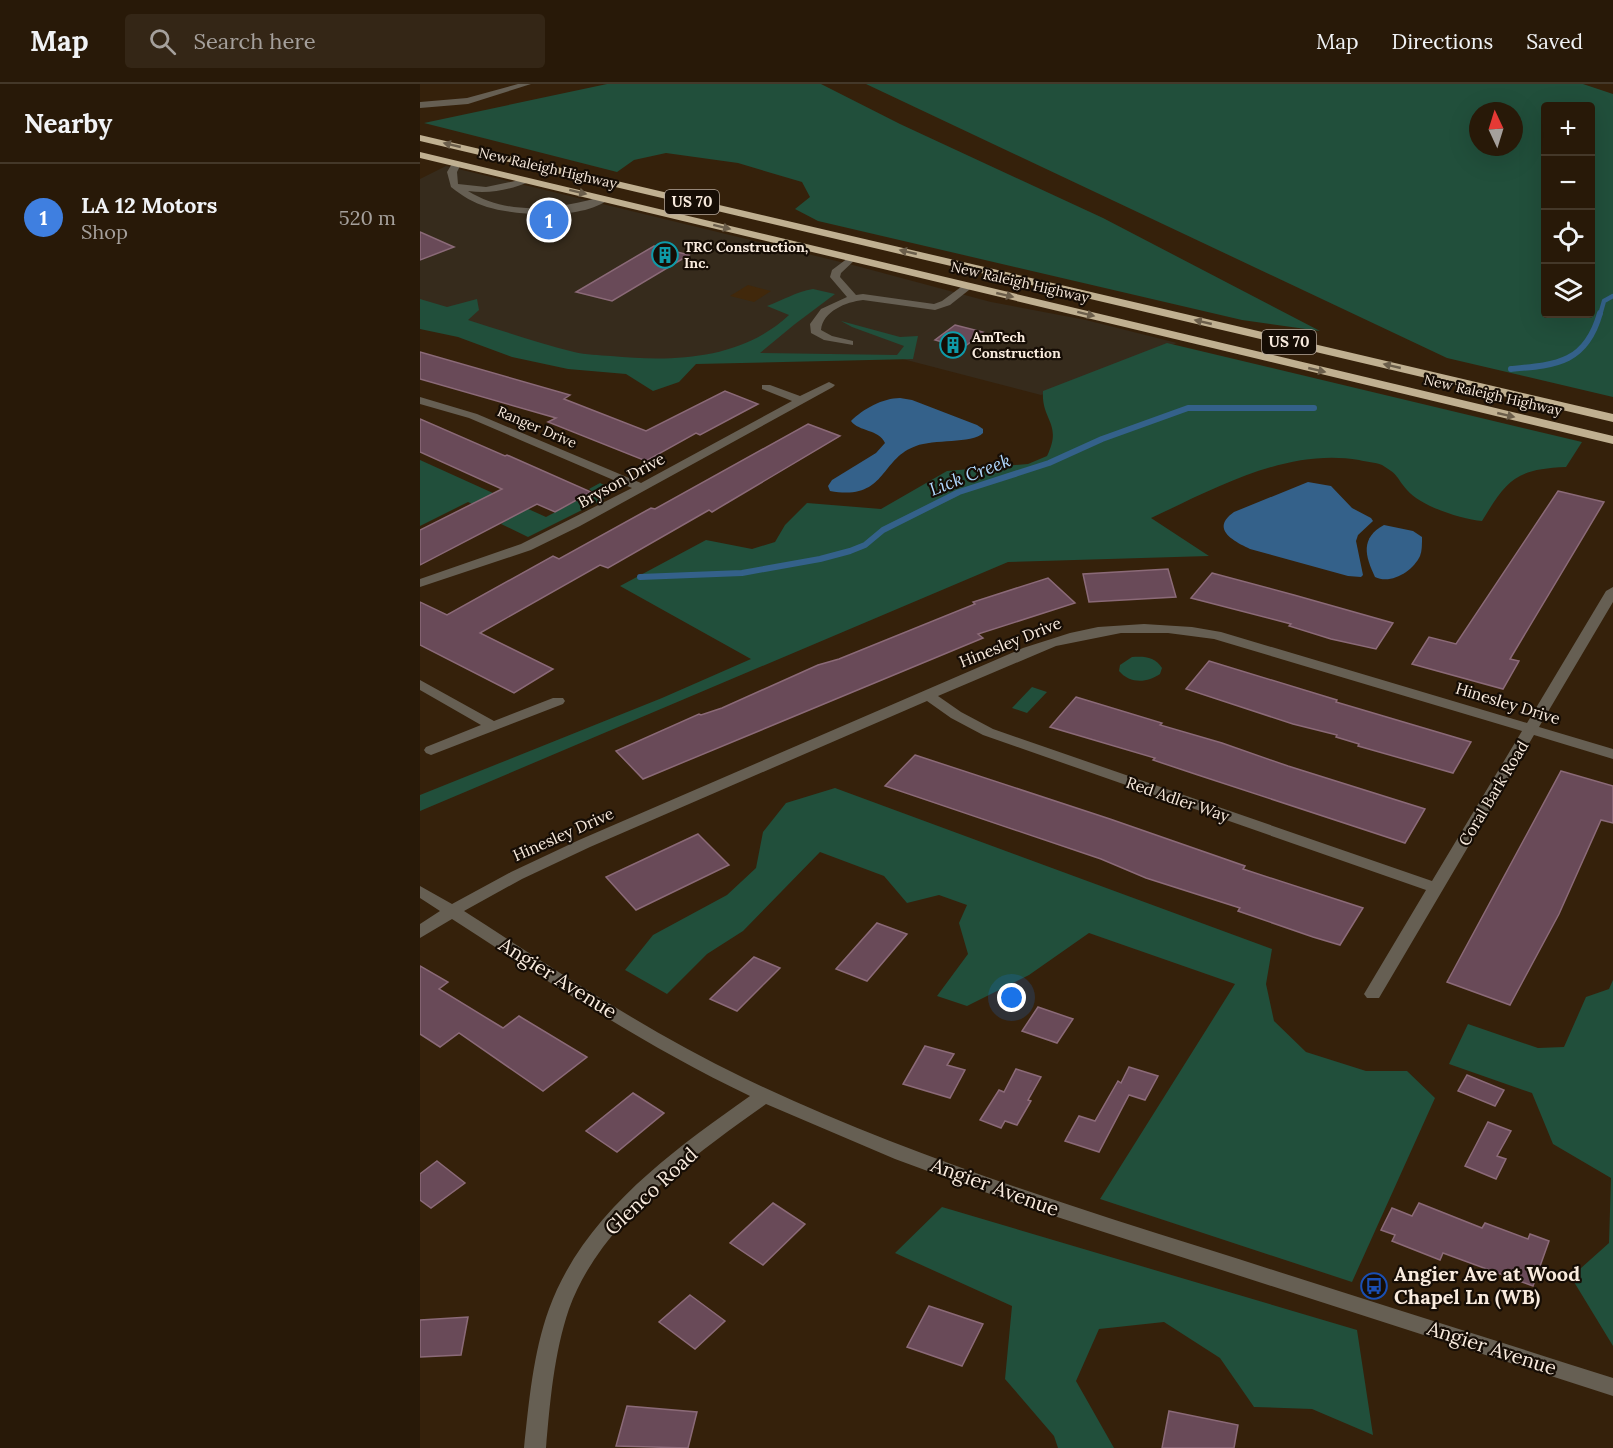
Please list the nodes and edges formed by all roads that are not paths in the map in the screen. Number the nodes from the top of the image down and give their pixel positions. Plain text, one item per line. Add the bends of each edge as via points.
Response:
1 (527, 84) edge
2 (420, 105) edge
3 (420, 138) edge
4 (420, 155) edge
5 (456, 164) junction
6 (452, 179) junction
7 (526, 180) junction
8 (627, 186) junction
9 (502, 188) junction
10 (604, 199) junction
11 (483, 202) junction
12 (852, 258) junction
13 (969, 286) junction
14 (852, 297) junction
15 (849, 343) dead end
16 (829, 385) dead end
17 (766, 387) dead end
18 (420, 400) edge
19 (800, 400) junction
20 (1613, 418) edge
21 (1613, 440) edge
22 (641, 487) junction
23 (420, 583) edge
24 (1613, 591) edge
25 (420, 684) edge
26 (928, 695) junction
27 (558, 701) dead end
28 (493, 726) junction
29 (1532, 729) junction
30 (431, 750) dead end
31 (1613, 754) edge
32 (1436, 888) junction
33 (420, 891) edge
34 (451, 910) junction
35 (420, 932) edge
36 (1373, 994) dead end
37 (764, 1096) junction
38 (1613, 1387) edge
39 (535, 1448) edge

1 - 2 street via 468,101
8 -> 3 highway, New Raleigh Highway / US 70
4 - 5 highway, New Raleigh Highway / US 70
5 - 6 street
5 - 7 highway, New Raleigh Highway / US 70
6 - 9 street via 464,188
6 - 11 street via 461,191
7 - 9 street
7 -> 10 highway, New Raleigh Highway / US 70
8 - 10 highway
20 -> 8 highway, New Raleigh Highway / US 70
9 - 11 street via 482,195
10 - 11 street via 569,209 512,209
10 -> 12 highway, New Raleigh Highway / US 70
12 - 13 highway, New Raleigh Highway / US 70
12 - 14 street via 835,277
13 - 14 street via 935,307
13 -> 21 highway, New Raleigh Highway / US 70
14 - 15 street via 838,302 814,327 819,334
16 - 19 street, Bryson Drive
17 - 19 street
18 - 22 street, Ranger Drive via 473,417
19 - 22 street, Bryson Drive
22 - 23 street, Bryson Drive via 526,547
24 - 29 street, Coral Bark Road
25 - 28 street
26 - 29 street, Hinesley Drive via 1058,639 1093,631 1165,628 1216,635
26 - 32 street, Red Adler Way via 988,732
26 - 34 street, Hinesley Drive via 520,872
27 - 28 street
28 - 30 street
29 - 31 street, Hinesley Drive
29 - 32 street, Coral Bark Road
32 - 36 street, Coral Bark Road
33 - 34 street, Angier Avenue
34 - 35 street, Hinesley Drive
34 - 37 street, Angier Avenue via 636,1027
37 - 38 street, Angier Avenue via 962,1178
37 - 39 street, Glenco Road via 670,1168 626,1209 581,1265 565,1293 555,1325

